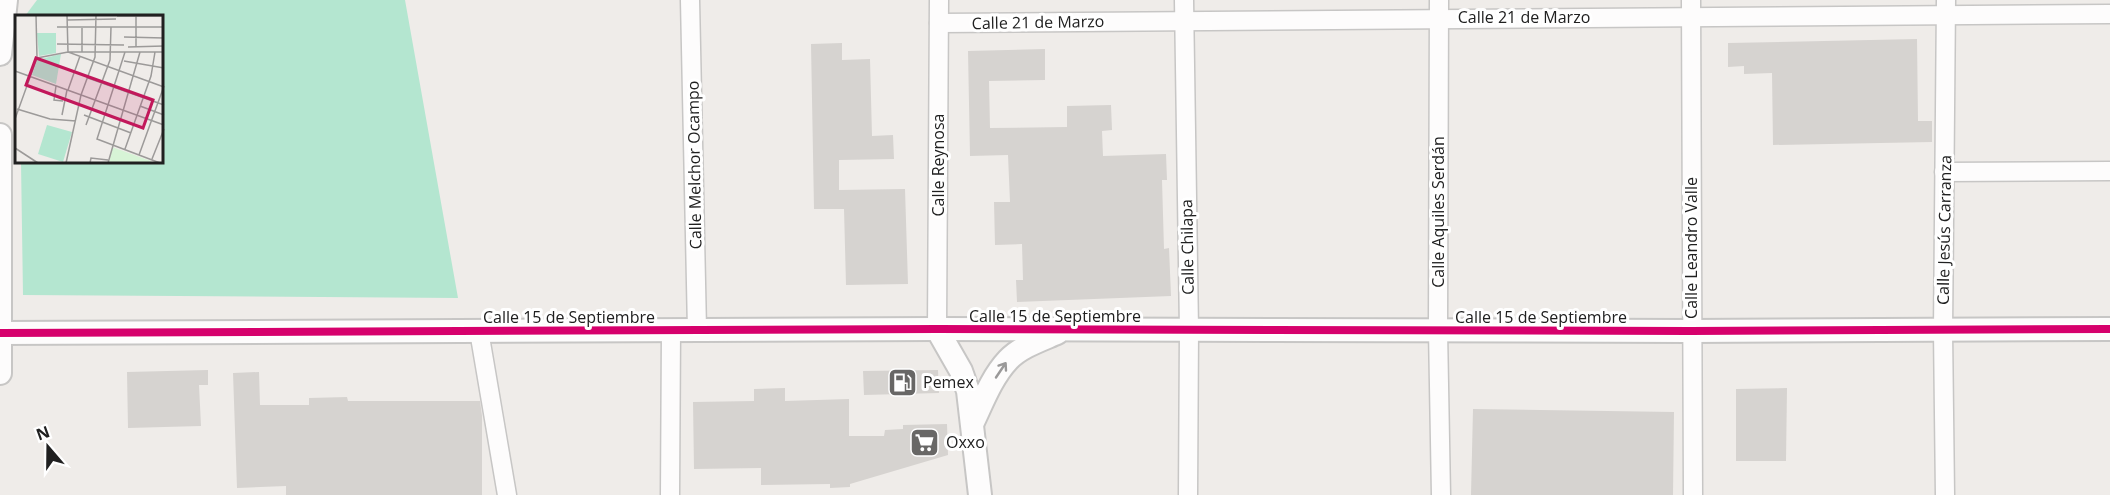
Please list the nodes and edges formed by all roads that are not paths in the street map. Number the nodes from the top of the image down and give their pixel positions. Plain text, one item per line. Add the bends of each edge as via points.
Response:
1 (6, 0) edge
2 (690, 0) edge
3 (939, 0) edge
4 (1184, 0) edge
5 (1946, 7) edge
6 (1691, 8) edge
7 (1439, 9) edge
8 (2110, 14) edge
9 (1184, 21) junction
10 (939, 23) junction
11 (0, 54) edge
12 (0, 135) edge
13 (2110, 171) edge
14 (1944, 172) junction
15 (937, 329) junction
16 (1065, 329) junction
17 (2110, 329) edge
18 (671, 330) junction
19 (697, 330) junction
20 (1189, 330) junction
21 (1438, 330) junction
22 (479, 331) junction
23 (1691, 331) junction
24 (1943, 331) junction
25 (0, 333) edge
26 (0, 373) edge
27 (973, 422) junction
28 (507, 495) edge
29 (670, 495) edge
30 (980, 495) edge
31 (1188, 495) edge
32 (1441, 495) edge
33 (1693, 495) edge
34 (1945, 495) edge

1 - 11 street
2 - 19 street, Calle Melchor Ocampo
3 - 10 street, Calle Reynosa
4 - 9 street, Calle Chilapa
5 - 6 street, Calle 21 de Marzo
5 - 8 street, Calle 21 de Marzo
5 - 14 street, Calle Jesús Carranza
6 - 7 street, Calle 21 de Marzo
6 - 23 street, Calle Leandro Valle
7 - 9 street, Calle 21 de Marzo
7 - 21 street, Calle Aquiles Serdán
9 - 10 street, Calle 21 de Marzo
9 - 20 street, Calle Chilapa
10 - 15 street, Calle Reynosa
12 - 25 street
13 - 14 street
14 - 24 street, Calle Jesús Carranza
15 - 16 street, Calle 15 de Septiembre
15 - 19 street, Calle 15 de Septiembre
15 - 27 street via 961,371
16 - 20 street, Calle 15 de Septiembre
27 -> 16 street via 1009,358
17 - 24 street, Calle 15 de Septiembre
18 - 19 street, Calle 15 de Septiembre
18 - 22 street, Calle 15 de Septiembre
18 - 29 street
20 - 21 street, Calle 15 de Septiembre
20 - 31 street, Calle Chilapa
21 - 23 street, Calle 15 de Septiembre
21 - 32 street, Calle Aquiles Serdán
22 - 25 street, Calle 15 de Septiembre
22 - 28 street
23 - 24 street, Calle 15 de Septiembre
23 - 33 street, Calle Leandro Valle
24 - 34 street, Calle Jesús Carranza
25 - 26 street
27 - 30 street

